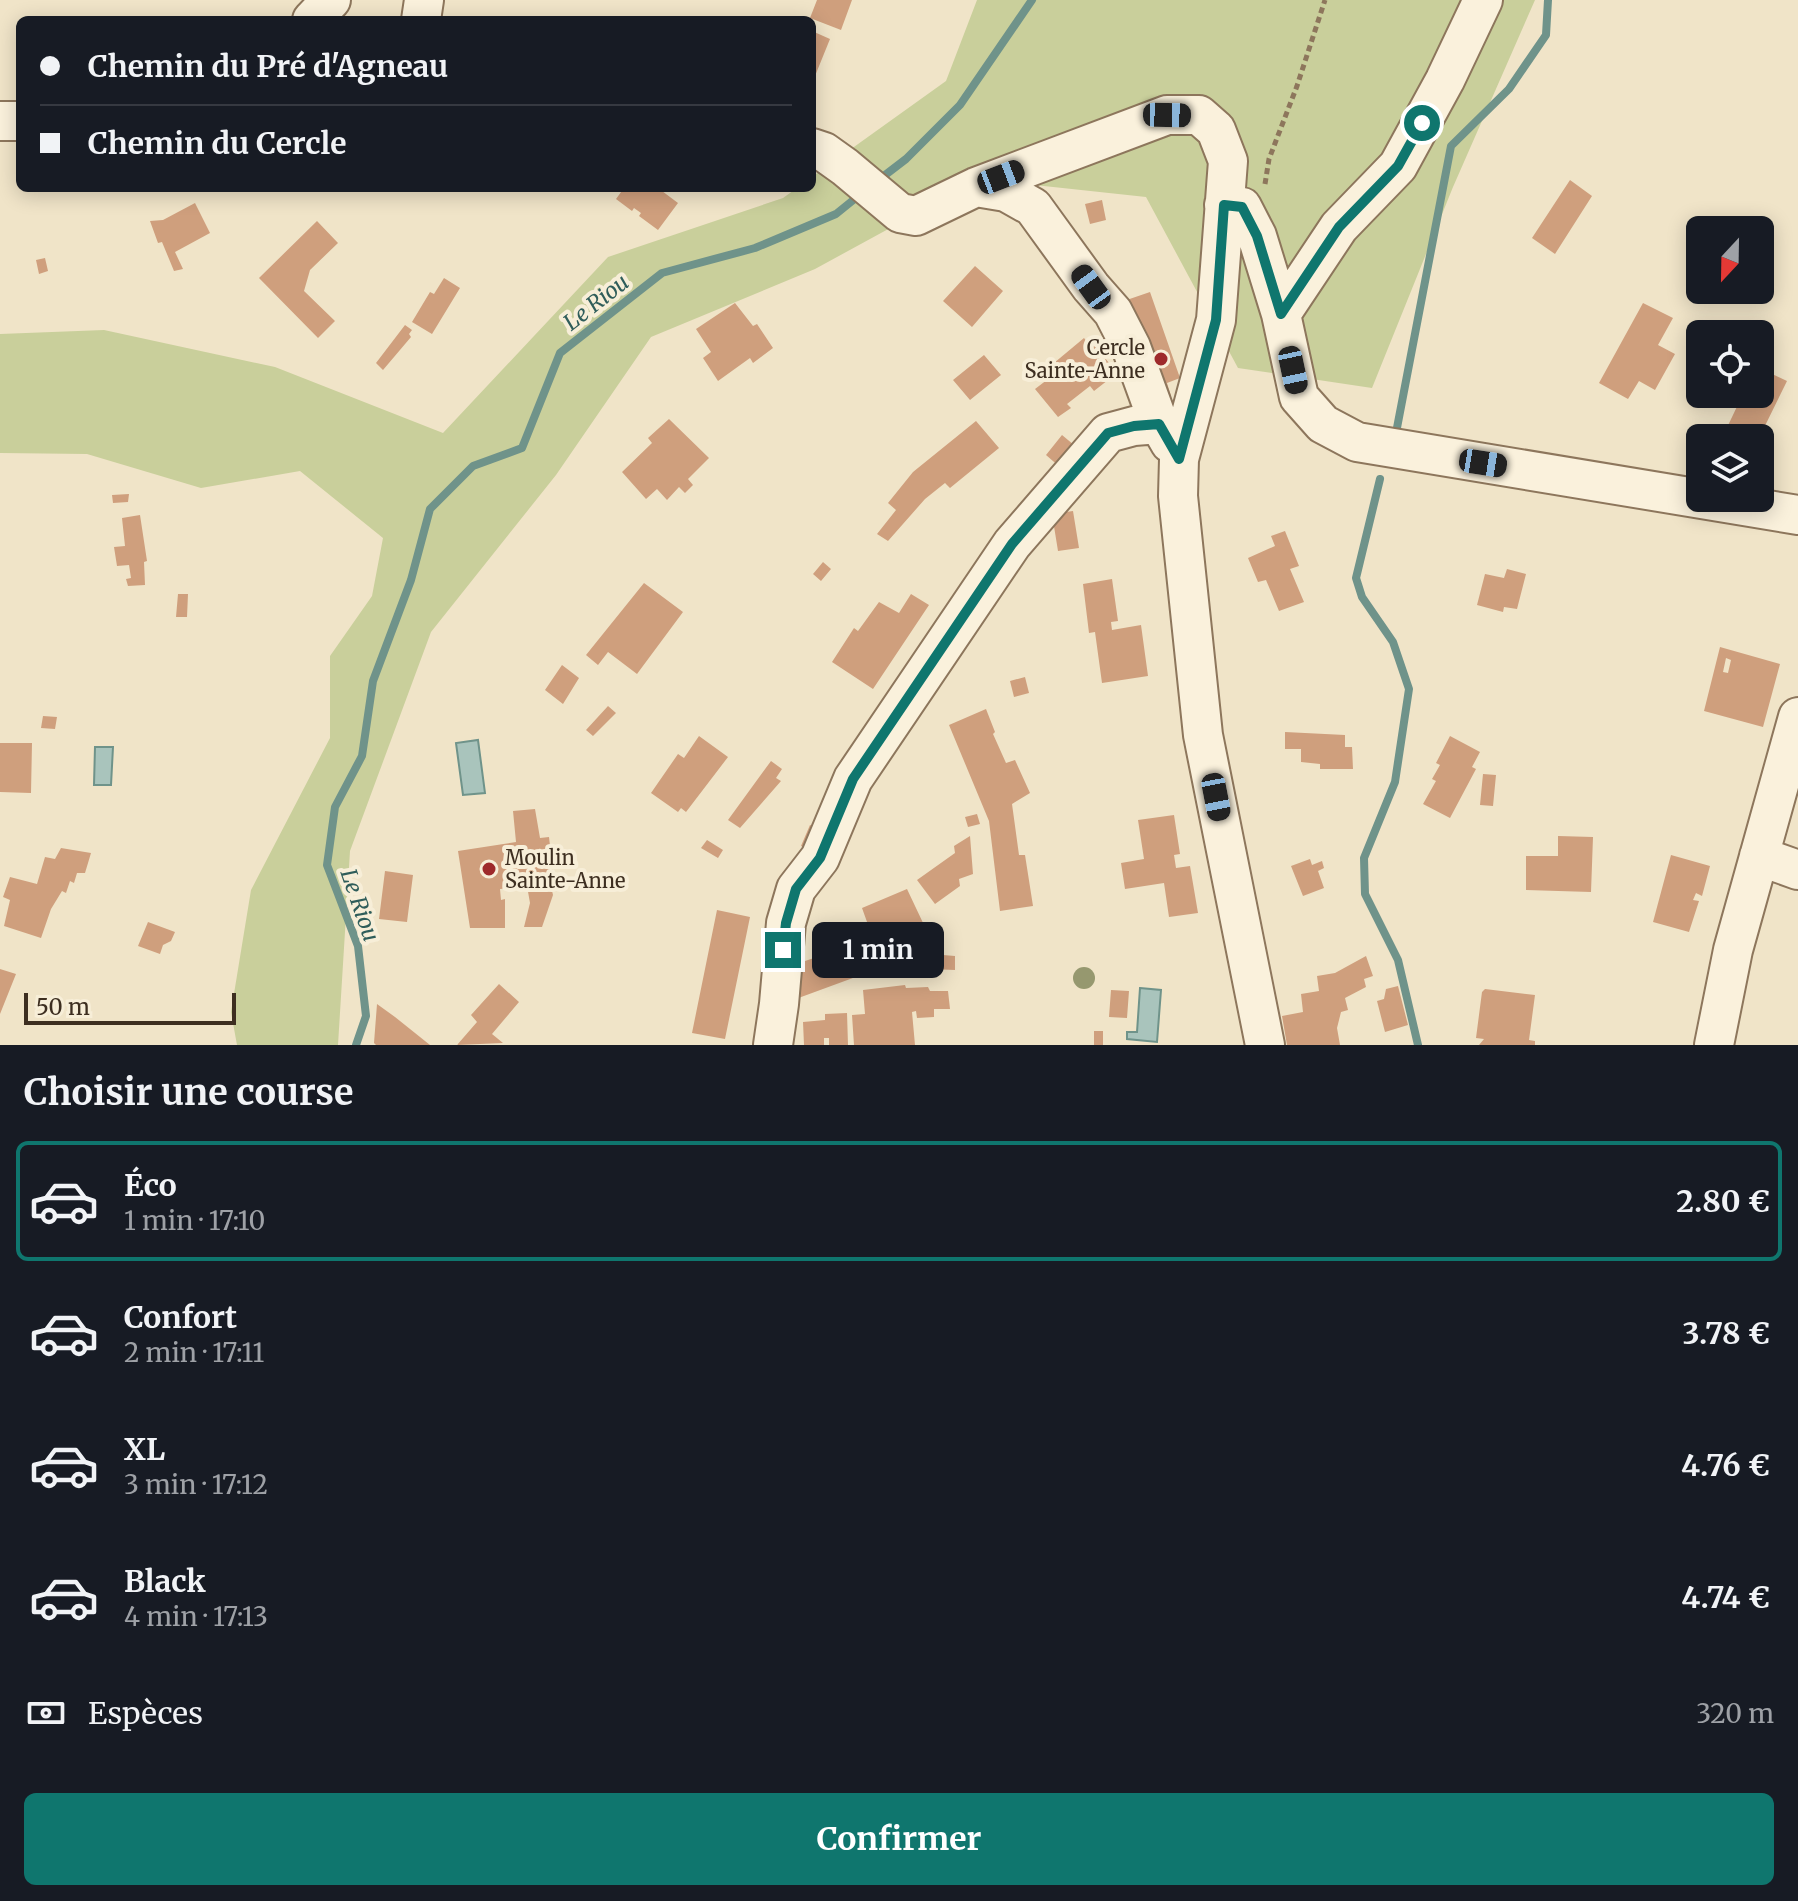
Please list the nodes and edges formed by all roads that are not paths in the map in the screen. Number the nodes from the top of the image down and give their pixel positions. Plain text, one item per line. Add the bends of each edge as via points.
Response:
1 (331, 0) edge
2 (1483, 0) edge
3 (316, 16) edge
4 (816, 149) edge
5 (976, 187) junction
6 (1224, 205) junction
7 (1281, 314) junction
8 (1159, 424) junction
9 (1179, 459) junction
10 (1798, 515) edge
11 (1798, 717) edge
12 (1759, 856) junction
13 (1798, 870) edge
14 (773, 1045) edge
15 (1265, 1045) edge
16 (1714, 1045) edge

1 - 3 street
2 - 7 street via 1398,166 1339,227
4 - 5 street via 900,213 916,216
5 - 6 street via 1167,115 1199,115 1216,130 1228,161
5 - 8 street via 1006,192 1033,207 1113,312
6 - 7 street via 1242,207 1257,236
6 - 9 street via 1216,320
7 - 10 street via 1299,397 1323,424 1357,442
8 - 9 street
8 - 14 street via 1108,433 1012,544 869,753 820,858 796,889 786,923
9 - 15 street via 1178,496 1203,735
11 - 12 street
12 - 13 street
12 - 16 street

